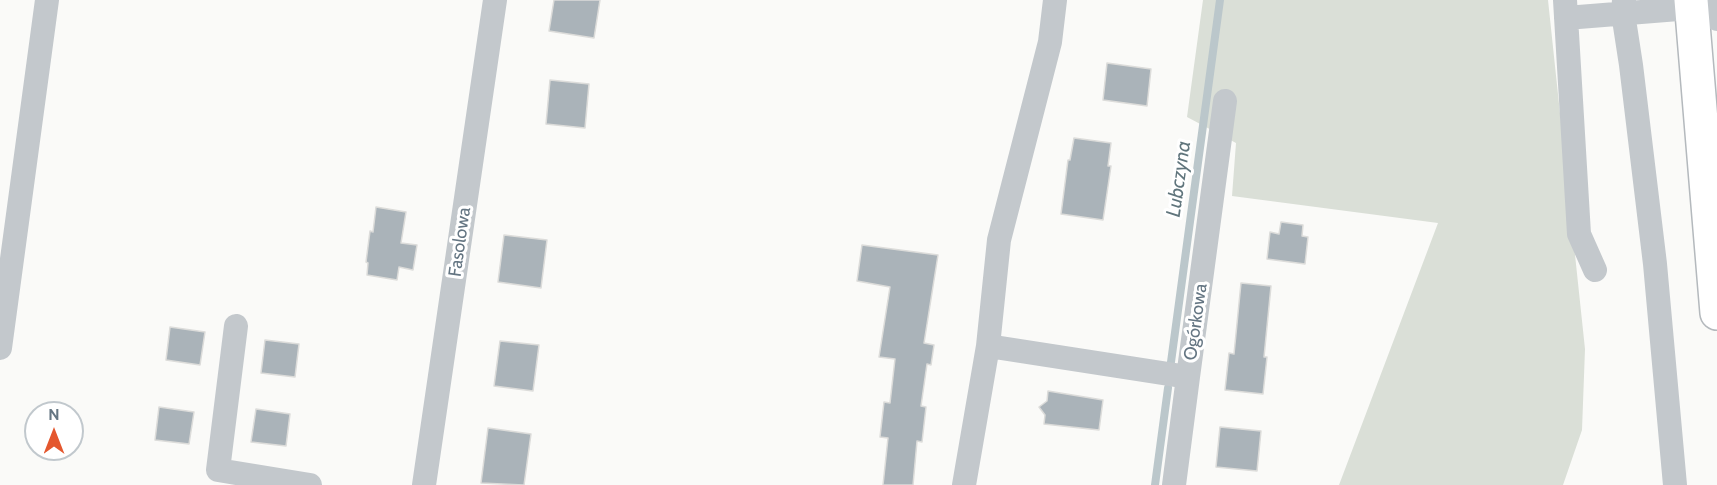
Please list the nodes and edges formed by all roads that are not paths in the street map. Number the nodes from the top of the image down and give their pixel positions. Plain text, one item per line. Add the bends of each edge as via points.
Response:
1 (47, 0) edge
2 (495, 0) edge
3 (1055, 0) edge
4 (1623, 7) edge
5 (1703, 7) edge
6 (1565, 9) edge
7 (1225, 101) dead end
8 (1595, 270) dead end
9 (1717, 297) edge
10 (236, 326) dead end
11 (988, 346) junction
12 (0, 348) edge
13 (1188, 377) junction
14 (310, 485) edge
15 (424, 485) edge
16 (964, 485) edge
17 (1174, 485) edge
18 (1675, 485) edge

1 - 12 street
2 - 15 street, Fasolowa
3 - 11 street via 1050,42 999,240
4 - 5 street
4 - 6 street
4 - 18 street via 1655,264
5 - 9 highway
6 - 8 street via 1579,234
7 - 13 street, Ogórkowa
10 - 14 street via 218,470
11 - 13 street, Ogórkowa
11 - 16 street
13 - 17 street

